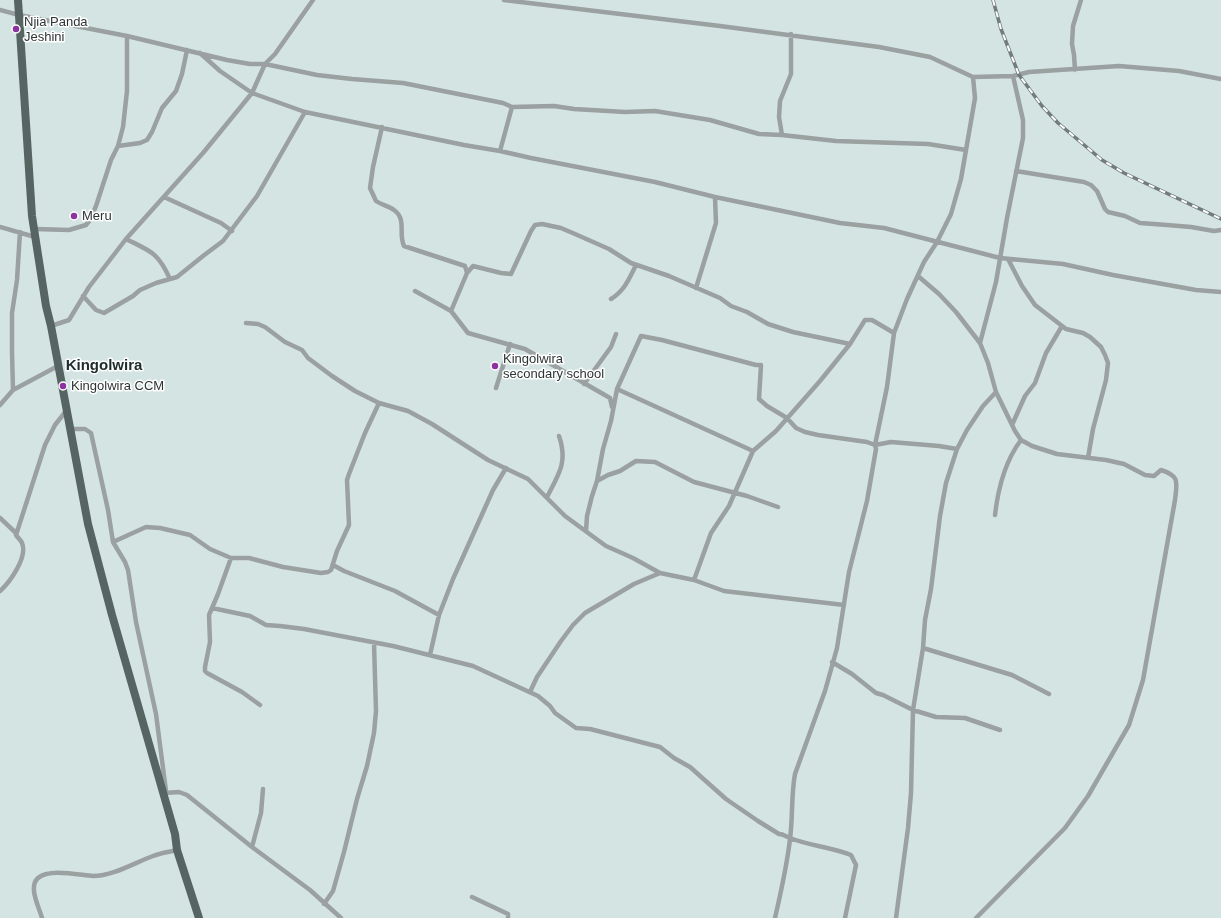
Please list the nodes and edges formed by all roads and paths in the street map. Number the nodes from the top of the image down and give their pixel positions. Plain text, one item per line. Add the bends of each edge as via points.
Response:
1 (18, 0) edge
2 (313, 0) edge
3 (504, 0) edge
4 (1081, 0) edge
5 (0, 10) edge
6 (19, 15) junction
7 (791, 34) junction
8 (127, 36) junction
9 (187, 50) junction
10 (200, 53) junction
11 (264, 64) junction
12 (1075, 70) junction
13 (1013, 76) junction
14 (973, 77) junction
15 (1221, 79) edge
16 (252, 93) junction
17 (512, 107) junction
18 (305, 112) junction
19 (382, 127) junction
20 (782, 135) junction
21 (118, 146) junction
22 (966, 150) junction
23 (500, 151) junction
24 (1016, 171) junction
25 (164, 197) junction
26 (715, 197) junction
27 (0, 227) edge
28 (1221, 230) edge
29 (232, 231) junction
30 (20, 232) junction
31 (35, 233) junction
32 (126, 238) junction
33 (937, 242) junction
34 (1000, 258) junction
35 (1008, 259) junction
36 (636, 264) junction
37 (467, 273) junction
38 (918, 276) junction
39 (170, 279) junction
40 (696, 288) junction
41 (415, 291) dead end
42 (1221, 292) edge
43 (83, 296) junction
44 (611, 299) dead end
45 (451, 311) junction
46 (246, 323) dead end
47 (51, 326) junction
48 (1062, 326) junction
49 (894, 333) junction
50 (616, 334) dead end
51 (980, 343) junction
52 (510, 344) junction
53 (850, 344) junction
54 (58, 366) junction
55 (584, 384) junction
56 (496, 388) dead end
57 (617, 389) junction
58 (14, 390) junction
59 (996, 392) junction
60 (379, 403) junction
61 (0, 405) edge
62 (613, 408) junction
63 (66, 411) junction
64 (787, 418) junction
65 (1012, 425) junction
66 (70, 429) junction
67 (559, 436) dead end
68 (1021, 440) junction
69 (875, 445) junction
70 (957, 450) junction
71 (753, 451) junction
72 (1088, 458) junction
73 (506, 468) junction
74 (597, 481) junction
75 (735, 493) junction
76 (547, 497) junction
77 (778, 507) dead end
78 (995, 515) dead end
79 (0, 518) edge
80 (586, 531) junction
81 (16, 532) junction
82 (113, 542) junction
83 (231, 558) junction
84 (333, 565) junction
85 (660, 573) junction
86 (694, 580) junction
87 (0, 585) edge
88 (6, 586) junction
89 (0, 591) edge
90 (844, 605) junction
91 (212, 608) junction
92 (439, 616) junction
93 (374, 643) junction
94 (923, 648) junction
95 (430, 655) junction
96 (832, 662) junction
97 (530, 692) junction
98 (1049, 694) dead end
99 (260, 705) dead end
100 (913, 710) junction
101 (1000, 730) dead end
102 (264, 789) dead end
103 (165, 793) junction
104 (790, 838) junction
105 (252, 847) junction
106 (177, 850) junction
107 (472, 897) dead end
108 (324, 904) junction
109 (42, 918) edge
110 (199, 918) edge
111 (341, 918) edge
112 (508, 918) edge
113 (775, 918) edge
114 (845, 918) edge
115 (896, 918) edge
116 (976, 918) edge

1 - 6 highway
2 - 11 street via 275,54
3 - 7 street
4 - 12 street via 1073,26
5 - 6 street
6 - 8 street
6 - 31 highway
7 - 14 street via 930,57
7 - 20 street via 791,74 780,101
8 - 9 street
8 - 21 street via 127,91
9 - 10 street
9 - 21 street via 176,91 162,108 147,140 140,144
10 - 11 street via 238,62
10 - 16 street via 220,71
11 - 16 street
11 - 17 street via 352,80 403,83
12 - 13 street via 1029,72
12 - 15 street via 1119,66 1179,71
13 - 14 street
13 - 24 street via 1023,120 1023,138
14 - 22 street via 975,98
16 - 18 street
16 - 25 street
17 - 20 street via 554,106 625,112 655,111 710,120 759,134
17 - 23 street
18 - 19 street
18 - 29 street via 257,196
19 - 23 street
19 - 37 street via 370,188 376,201 400,216 404,246 465,266
20 - 22 street via 836,141 928,144
21 - 31 street via 96,206 86,225 70,230
22 - 33 street via 962,179 951,214
23 - 26 street via 655,182
24 - 28 street via 1084,182 1097,191 1108,212 1140,223
24 - 34 street
25 - 29 street via 221,223
25 - 32 street
26 - 33 street via 840,223 884,228
26 - 40 street via 716,223
27 - 30 street
29 - 39 street via 183,274
30 - 31 street
30 - 58 street via 12,313
31 - 47 highway
32 - 39 street via 153,253 160,260
32 - 43 street
33 - 34 street
33 - 38 street
34 - 35 street
34 - 51 street
35 - 42 street via 1063,264 1196,290
35 - 48 street via 1030,299
36 - 37 street via 576,234 542,224 535,225 531,231 511,274 473,266
36 - 40 street
36 - 44 street via 620,293
37 - 45 street
38 - 49 street
38 - 51 street via 956,312
39 - 43 street via 140,290 104,313 96,310
40 - 53 street via 768,324
41 - 45 street
43 - 47 street via 69,320
45 - 52 street via 468,333
46 - 60 street via 264,327 302,350 308,358 332,376
47 - 54 highway
48 - 65 street via 1046,353 1035,383 1025,396
48 - 72 street via 1090,337 1101,347 1108,363
49 - 53 street via 872,320 865,320
49 - 69 street via 887,387
50 - 55 street via 611,347
51 - 59 street
52 - 55 street via 525,349
52 - 56 street
53 - 64 street
54 - 58 street
54 - 63 highway
55 - 62 street via 610,398
57 - 62 street
57 - 64 street via 640,337 648,337 756,366 761,365 759,399
57 - 71 street
58 - 61 street
59 - 65 street
59 - 70 street via 983,406
60 - 73 street via 408,411 488,460
60 - 84 street via 347,480 349,525
62 - 74 street
63 - 66 highway
63 - 81 street via 45,444
64 - 69 street via 796,428 805,432
64 - 71 street
65 - 68 street
66 - 82 street via 85,429 91,433
66 - 103 highway via 88,524
67 - 76 street via 563,448 562,462
68 - 72 street via 1057,454
68 - 78 street via 1000,485
69 - 70 street via 891,442
69 - 90 street via 867,501 849,572
70 - 94 street via 946,483 940,516
71 - 75 street
72 - 116 street via 1124,464 1145,475 1154,476 1161,470 1172,474 1176,480 1175,500 1143,680 1129,725 1088,796 1065,828
73 - 76 street via 528,479
73 - 92 street via 493,490
74 - 75 street via 636,461 651,461 694,482
74 - 80 street via 587,516
75 - 77 street
75 - 86 street via 711,533
76 - 80 street via 565,516
79 - 81 street
80 - 85 street via 606,546
81 - 88 street via 22,543 23,558
82 - 83 street via 146,527 160,528 190,535 210,549
82 - 103 street via 128,570 136,622 156,714
83 - 84 street via 249,558 321,573 328,572
83 - 91 street
84 - 92 street via 395,591
85 - 86 street
85 - 97 street via 634,584 585,613 561,641
86 - 90 street via 724,591
87 - 88 street
88 - 89 street
90 - 96 street via 837,648
91 - 93 street via 250,616 266,625 304,629
91 - 99 street via 208,620 210,642 205,671
92 - 95 street
93 - 95 street
93 - 108 street via 374,733 344,852 332,891
94 - 98 street via 1012,674
94 - 100 street
95 - 97 street via 473,666
96 - 100 street via 876,693
96 - 104 street via 825,691 796,774 792,791
97 - 104 street via 576,728 590,729 660,747 690,767 726,799 779,834
100 - 101 street via 936,717 965,718
100 - 115 street via 911,793
102 - 105 street
103 - 105 street via 183,793
103 - 106 highway via 176,834
104 - 113 street
104 - 114 street via 851,855 856,865
105 - 108 street via 310,890
106 - 109 street via 106,874 43,875 38,878 34,887
106 - 110 highway
107 - 112 street via 508,914
108 - 111 street

